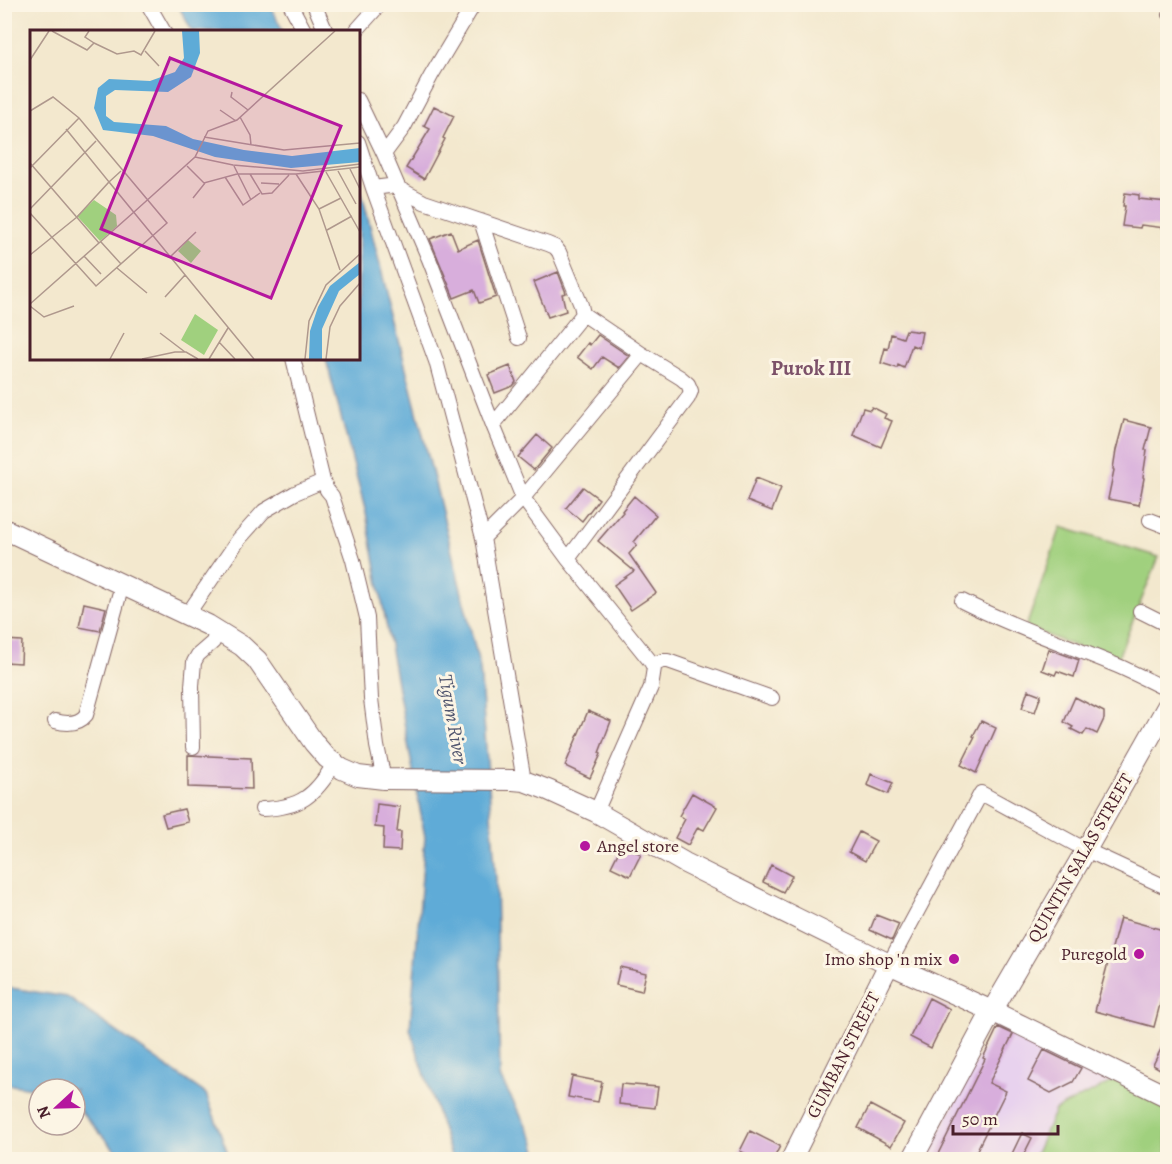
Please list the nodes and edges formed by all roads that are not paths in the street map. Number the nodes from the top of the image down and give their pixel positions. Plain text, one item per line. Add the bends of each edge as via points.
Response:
1 (148, 4) edge
2 (290, 4) edge
3 (314, 4) edge
4 (380, 4) edge
5 (474, 4) edge
6 (163, 30) edge
7 (304, 30) edge
8 (325, 30) edge
9 (357, 30) edge
10 (360, 104) edge
11 (360, 148) edge
12 (384, 153) junction
13 (373, 188) junction
14 (398, 188) junction
15 (481, 221) junction
16 (583, 314) junction
17 (519, 338) dead end
18 (642, 354) junction
19 (293, 360) edge
20 (493, 425) junction
21 (323, 481) junction
22 (524, 498) junction
23 (1150, 520) dead end
24 (1167, 527) edge
25 (4, 529) edge
26 (483, 538) junction
27 (568, 559) junction
28 (122, 585) junction
29 (962, 601) dead end
30 (1140, 611) dead end
31 (187, 615) junction
32 (1167, 625) edge
33 (217, 630) junction
34 (653, 665) junction
35 (1167, 690) edge
36 (772, 698) dead end
37 (1167, 705) edge
38 (55, 721) dead end
39 (193, 747) dead end
40 (334, 764) junction
41 (390, 779) junction
42 (519, 781) junction
43 (262, 809) dead end
44 (596, 812) junction
45 (1086, 850) junction
46 (1167, 888) edge
47 (890, 964) junction
48 (992, 1011) junction
49 (1167, 1097) edge
50 (791, 1160) edge
51 (912, 1160) edge

1 - 6 street
2 - 7 street
3 - 8 street
4 - 9 street
5 - 12 street via 404,127
10 - 12 street
11 - 13 street
12 - 14 street
13 - 14 street
13 - 26 street via 435,361
14 - 15 street via 424,202
14 - 20 street
15 - 16 street via 555,247
15 - 17 street
16 - 18 street
16 - 20 street
18 - 22 street
18 - 27 street via 688,384 688,398
19 - 21 street
20 - 22 street
21 - 31 street via 264,511 239,539
21 - 41 street via 332,496 353,560 367,618 377,746
22 - 26 street
22 - 27 street
23 - 24 street
25 - 28 street
26 - 42 street
27 - 34 street
28 - 31 street
28 - 38 street via 86,715 67,724
29 - 35 street
30 - 32 street
31 - 33 street
33 - 39 street via 213,642 194,662
33 - 40 street via 257,660 314,743
34 - 36 street via 668,661
34 - 44 street via 651,687
37 - 45 street, QUINTIN SALAS STREET
40 - 41 street via 358,776
40 - 43 street via 319,787 302,801
41 - 42 street
42 - 44 street
44 - 47 street via 685,863
45 - 46 street
45 - 47 street, GUMBAN STREET via 981,793
45 - 48 street, QUINTIN SALAS STREET
47 - 48 street
47 - 50 street, GUMBAN STREET
48 - 49 street
48 - 51 street, QUINTIN SALAS STREET

